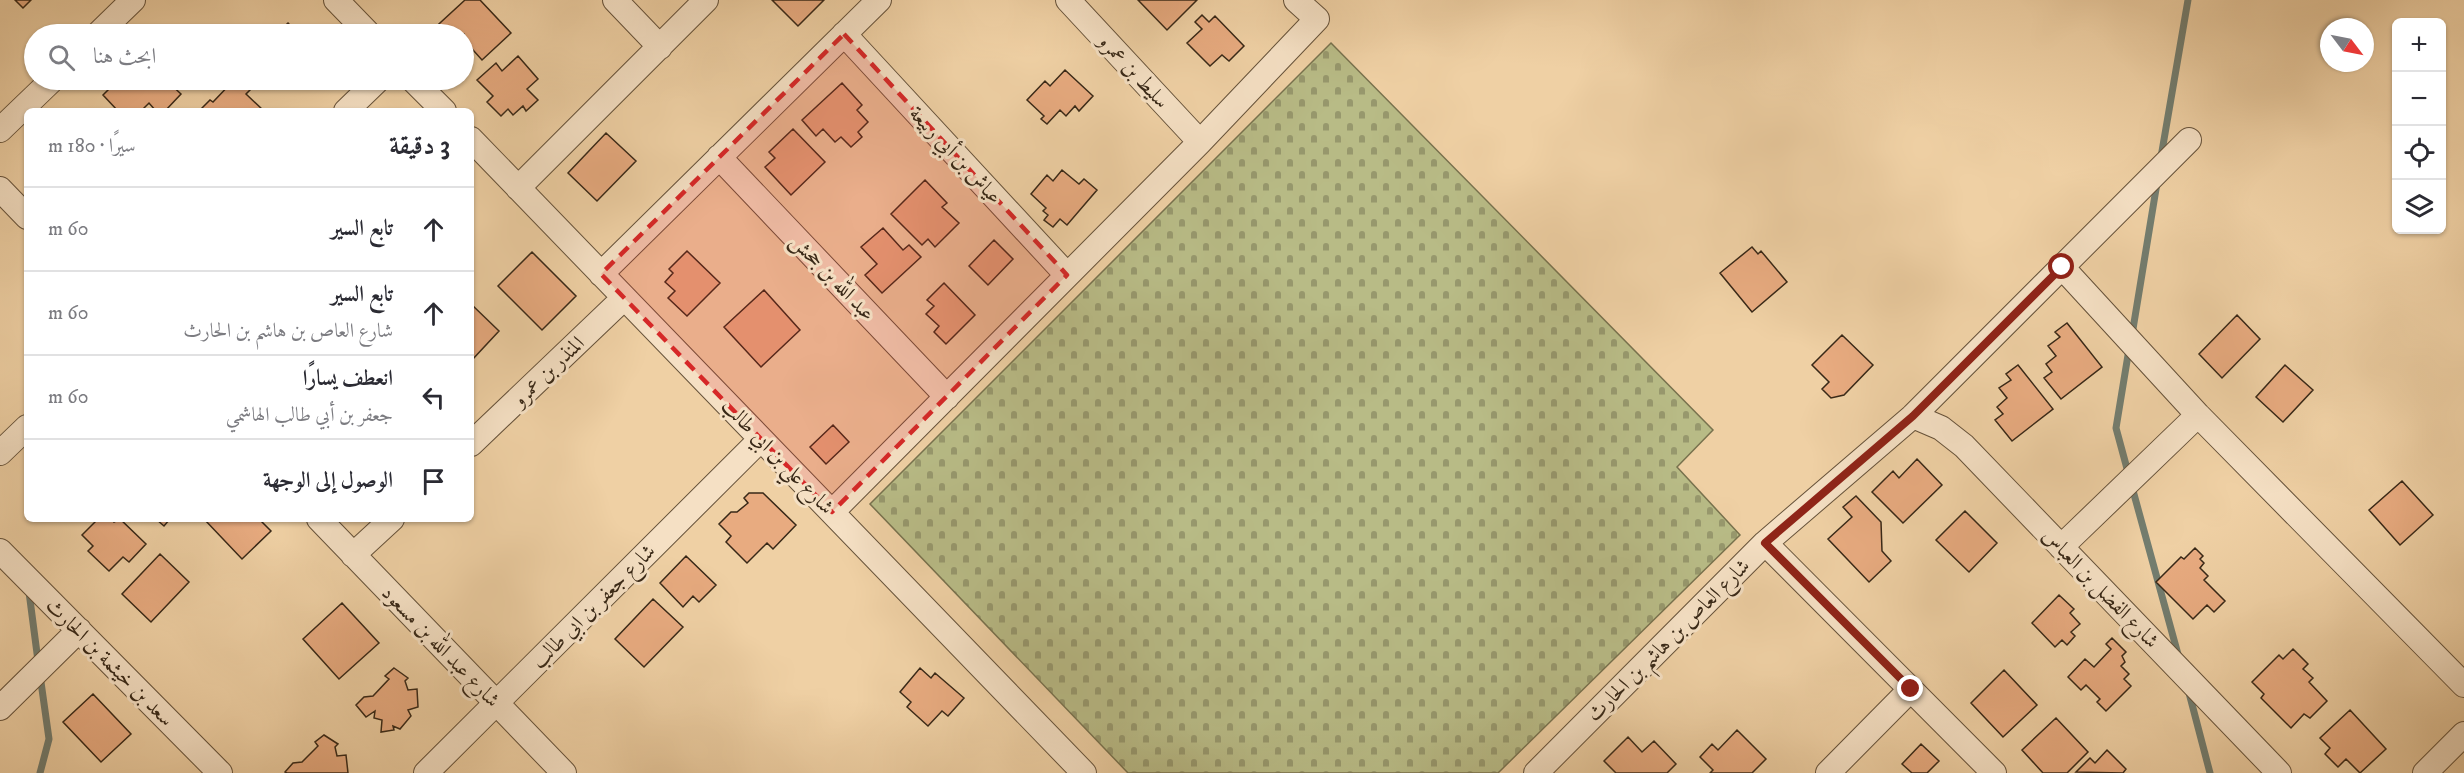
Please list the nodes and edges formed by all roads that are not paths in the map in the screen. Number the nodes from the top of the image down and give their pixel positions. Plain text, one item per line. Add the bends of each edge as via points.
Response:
1 (133, 0) edge
2 (336, 0) edge
3 (615, 0) edge
4 (706, 0) edge
5 (879, 0) edge
6 (1068, 0) edge
7 (1296, 0) edge
8 (108, 24) edge
9 (359, 24) edge
10 (844, 34) junction
11 (660, 46) junction
12 (42, 90) edge
13 (368, 90) edge
14 (423, 90) edge
15 (349, 108) edge
16 (441, 108) edge
17 (0, 130) edge
18 (2189, 140) dead end
19 (474, 142) edge
20 (1200, 142) junction
21 (719, 158) junction
22 (518, 188) junction
23 (0, 189) edge
24 (24, 214) edge
25 (2062, 267) junction
26 (601, 274) junction
27 (1067, 276) junction
28 (624, 298) junction
29 (947, 397) junction
30 (2198, 415) junction
31 (1913, 416) junction
32 (24, 430) edge
33 (761, 439) junction
34 (474, 441) edge
35 (0, 453) edge
36 (832, 512) junction
37 (321, 522) edge
38 (389, 522) edge
39 (1765, 543) junction
40 (2061, 547) junction
41 (0, 551) edge
42 (353, 555) junction
43 (79, 630) junction
44 (2464, 685) edge
45 (1911, 689) junction
46 (496, 703) junction
47 (0, 708) edge
48 (2464, 734) edge
49 (1837, 770) edge
50 (220, 773) edge
51 (426, 773) edge
52 (564, 773) edge
53 (1084, 773) edge
54 (1536, 773) edge
55 (1994, 773) edge
56 (2279, 773) edge
57 (2425, 773) edge

1 - 8 street
2 - 9 street
3 - 11 street
4 - 11 street
5 - 10 street
6 - 20 street, سليط بن عمرو
7 - 20 street via 1317,19
10 - 21 street
10 - 27 street, عياش بن أبي ربيعة
11 - 22 street
12 - 17 street
13 - 15 street
14 - 16 street
18 - 25 street, شارع العاص بن هاشم بن الحارث
19 - 22 street, شارع علي بن ابي طالب
20 - 27 street
21 - 26 street
21 - 29 street, عبد الله بن جحش
22 - 26 street, شارع علي بن ابي طالب
23 - 24 street
25 - 30 street
25 - 31 street, شارع العاص بن هاشم بن الحارث
26 - 28 street, شارع علي بن ابي طالب
27 - 29 street
28 - 33 street, شارع علي بن ابي طالب
28 - 34 street, المنذر بن عمرو
29 - 36 street
30 - 40 street
30 - 44 street
31 - 39 street, شارع العاص بن هاشم بن الحارث
31 - 40 street, شارع الفضل بن العباس via 1941,428 1964,446
32 - 35 street
33 - 36 street, شارع علي بن ابي طالب
33 - 46 street, شارع جعفر بن ابي طالب
36 - 53 street, شارع علي بن ابي طالب
37 - 42 street, شارع عبد الله بن مسعود
38 - 42 street
39 - 45 street
39 - 54 street, شارع العاص بن هاشم بن الحارث
40 - 56 street, شارع الفضل بن العباس
41 - 43 street, سعد بن خيثمة بن الحارث
42 - 46 street, شارع عبد الله بن مسعود
43 - 47 street
43 - 50 street, سعد بن خيثمة بن الحارث
45 - 49 street
45 - 55 street
46 - 51 street, شارع جعفر بن ابي طالب
46 - 52 street, شارع عبد الله بن مسعود
48 - 57 street

